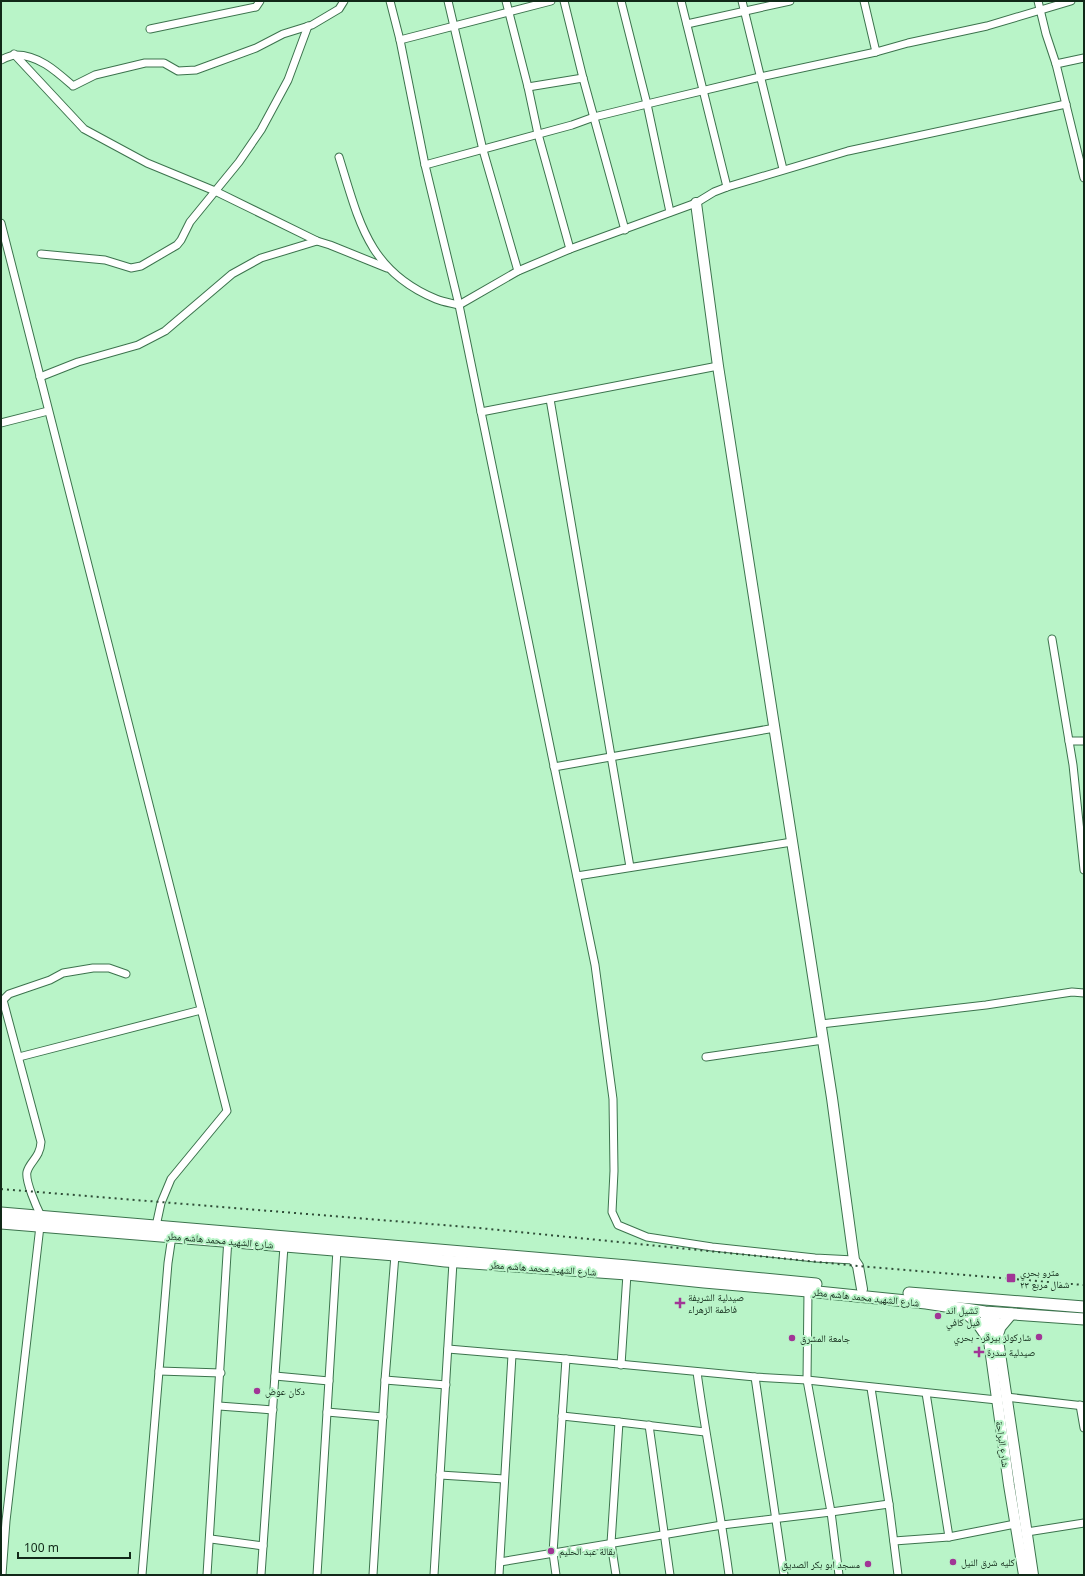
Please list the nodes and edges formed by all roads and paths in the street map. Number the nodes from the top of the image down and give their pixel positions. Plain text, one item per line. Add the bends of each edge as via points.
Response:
1 (260, 1) edge
2 (344, 1) edge
3 (390, 1) edge
4 (448, 1) edge
5 (506, 1) edge
6 (551, 1) edge
7 (564, 1) edge
8 (621, 1) edge
9 (681, 1) edge
10 (742, 1) edge
11 (790, 1) edge
12 (864, 1) edge
13 (1038, 1) edge
14 (1071, 1) edge
15 (1040, 10) junction
16 (745, 11) junction
17 (509, 12) junction
18 (687, 24) junction
19 (308, 26) junction
20 (453, 26) junction
21 (150, 28) dead end
22 (400, 40) junction
23 (876, 52) junction
24 (14, 54) junction
25 (1084, 58) edge
26 (1, 60) edge
27 (1056, 64) junction
28 (760, 76) junction
29 (583, 78) junction
30 (528, 87) junction
31 (703, 91) junction
32 (647, 104) junction
33 (1066, 104) junction
34 (594, 117) junction
35 (538, 134) junction
36 (483, 150) junction
37 (339, 157) dead end
38 (425, 166) junction
39 (783, 169) junction
40 (1084, 178) edge
41 (727, 187) junction
42 (215, 191) junction
43 (696, 203) junction
44 (670, 212) junction
45 (1, 223) edge
46 (625, 230) junction
47 (317, 241) junction
48 (570, 249) junction
49 (41, 254) dead end
50 (387, 268) junction
51 (518, 271) junction
52 (459, 305) junction
53 (718, 366) junction
54 (40, 377) junction
55 (550, 399) junction
56 (48, 411) junction
57 (481, 412) junction
58 (1, 423) edge
59 (1052, 639) dead end
60 (775, 728) junction
61 (1069, 741) junction
62 (1084, 741) edge
63 (611, 757) junction
64 (554, 767) junction
65 (792, 842) junction
66 (630, 868) junction
67 (1084, 870) edge
68 (577, 876) junction
69 (126, 974) dead end
70 (1084, 993) edge
71 (201, 1010) junction
72 (821, 1024) junction
73 (823, 1040) junction
74 (706, 1057) dead end
75 (19, 1058) junction
76 (1, 1213) edge
77 (41, 1221) junction
78 (1, 1223) edge
79 (156, 1226) junction
80 (172, 1236) junction
81 (228, 1237) junction
82 (284, 1246) junction
83 (337, 1250) junction
84 (395, 1255) junction
85 (854, 1260) junction
86 (453, 1262) junction
87 (627, 1274) junction
88 (862, 1289) junction
89 (808, 1291) junction
90 (1084, 1307) edge
91 (961, 1308) junction
92 (990, 1312) junction
93 (1012, 1314) junction
94 (1084, 1319) edge
95 (993, 1337) junction
96 (448, 1349) junction
97 (512, 1355) junction
98 (566, 1359) junction
99 (621, 1364) junction
100 (159, 1371) junction
101 (696, 1372) junction
102 (220, 1374) junction
103 (275, 1376) junction
104 (755, 1378) junction
105 (385, 1380) junction
106 (807, 1380) junction
107 (329, 1381) junction
108 (446, 1385) junction
109 (871, 1388) junction
110 (926, 1393) junction
111 (1001, 1399) junction
112 (219, 1406) junction
113 (1082, 1406) edge
114 (273, 1410) junction
115 (327, 1412) junction
116 (562, 1416) junction
117 (383, 1417) junction
118 (619, 1422) junction
119 (649, 1425) junction
120 (1084, 1428) edge
121 (705, 1432) junction
122 (440, 1474) junction
123 (504, 1478) junction
124 (890, 1504) junction
125 (831, 1512) junction
126 (776, 1518) junction
127 (4, 1521) edge
128 (1084, 1523) edge
129 (1015, 1524) junction
130 (722, 1525) junction
131 (1027, 1532) junction
132 (664, 1535) junction
133 (949, 1537) junction
134 (210, 1539) junction
135 (894, 1541) junction
136 (611, 1543) junction
137 (263, 1546) junction
138 (553, 1553) junction
139 (500, 1562) junction
140 (2, 1575) edge
141 (142, 1575) edge
142 (207, 1575) edge
143 (261, 1575) edge
144 (317, 1575) edge
145 (373, 1575) edge
146 (434, 1575) edge
147 (499, 1575) edge
148 (556, 1575) edge
149 (616, 1575) edge
150 (670, 1575) edge
151 (729, 1575) edge
152 (784, 1575) edge
153 (840, 1575) edge
154 (898, 1575) edge
155 (1024, 1575) edge
156 (1033, 1575) edge

1 - 21 street via 256,7
2 - 19 street via 339,9
3 - 22 street
4 - 20 street
5 - 17 street
6 - 17 street
7 - 29 street
8 - 32 street
9 - 18 street
10 - 16 street
11 - 16 street
12 - 23 street
13 - 15 street
14 - 15 street
15 - 23 street via 987,26
15 - 27 street
16 - 18 street
16 - 28 street
17 - 20 street
17 - 30 street
18 - 31 street
19 - 24 street via 196,70 178,71 164,62 146,62 95,75 73,86 35,57
19 - 42 street via 291,74 271,114 247,152
20 - 22 street
20 - 36 street
22 - 38 street
23 - 28 street
24 - 26 street
24 - 42 street via 84,129 147,163
25 - 27 street
27 - 33 street
28 - 31 street
28 - 39 street
29 - 30 street
29 - 34 street
30 - 35 street
31 - 32 street
31 - 41 street
32 - 34 street
32 - 44 street
33 - 39 street via 848,151
33 - 40 street
34 - 35 street
34 - 46 street
35 - 36 street
35 - 48 street
36 - 38 street
36 - 51 street
37 - 50 street via 363,229 371,246
38 - 52 street
39 - 41 street
41 - 43 street
42 - 47 street
42 - 49 street via 190,222 177,245 138,267 128,268 105,260
43 - 44 street
43 - 53 street
44 - 46 street
45 - 54 street
46 - 48 street
47 - 50 street
47 - 54 street via 261,258 232,274 165,331 138,345 78,362
48 - 51 street
50 - 52 street via 415,289 436,299
51 - 52 street
52 - 57 street
53 - 55 street
53 - 60 street
54 - 56 street
55 - 57 street
55 - 63 street
56 - 58 street
56 - 71 street
57 - 64 street
59 - 61 street
60 - 63 street
60 - 65 street
61 - 62 street
61 - 67 street
63 - 64 street
63 - 66 street
64 - 68 street
65 - 66 street
65 - 72 street
66 - 68 street
68 - 85 street via 595,965 610,1070 614,1164 612,1212 618,1225 647,1237 686,1244
69 - 75 street via 109,968 63,973 9,994 3,1000
70 - 72 street via 1072,992 986,1005
71 - 75 street
71 - 79 street via 227,1111 171,1179 161,1203
72 - 73 street
73 - 74 street
73 - 85 street
75 - 77 street via 42,1142 41,1150 27,1172 27,1181
76 - 77 main road, شارع الشهيد محمد هاشم مطر
77 - 78 main road, شارع الشهيد محمد هاشم مطر
77 - 79 main road, شارع الشهيد محمد هاشم مطر
77 - 80 main road, شارع الشهيد محمد هاشم مطر
77 - 127 street
79 - 81 main road, شارع الشهيد محمد هاشم مطر
80 - 81 main road, شارع الشهيد محمد هاشم مطر
80 - 100 street
81 - 82 main road, شارع الشهيد محمد هاشم مطر
81 - 88 main road, شارع الشهيد محمد هاشم مطر via 628,1266
81 - 102 street
82 - 83 main road, شارع الشهيد محمد هاشم مطر
82 - 103 street
83 - 84 main road, شارع الشهيد محمد هاشم مطر
83 - 107 street
84 - 86 main road, شارع الشهيد محمد هاشم مطر
84 - 105 street
85 - 88 street via 858,1266
86 - 87 main road, شارع الشهيد محمد هاشم مطر
86 - 96 street
87 - 89 main road, شارع الشهيد محمد هاشم مطر
87 - 99 street
88 - 90 main road, شارع الشهيد محمد هاشم مطر
89 - 91 main road, شارع الشهيد محمد هاشم مطر
89 - 106 street
91 - 92 main road, شارع الشهيد محمد هاشم مطر
91 - 95 main road
92 - 93 main road, شارع الشهيد محمد هاشم مطر
92 - 95 street, شارع البراحة
93 - 94 main road, شارع الشهيد محمد هاشم مطر
93 - 95 main road
95 - 111 street, شارع البراحة
96 - 97 street
96 - 108 street
97 - 98 street
97 - 123 street
98 - 99 street
98 - 116 street
99 - 101 street
100 - 102 street
100 - 141 street
101 - 104 street
101 - 121 street
102 - 112 street
103 - 107 street
103 - 114 street
104 - 106 street
104 - 126 street
105 - 108 street
105 - 117 street
106 - 109 street
106 - 125 street
107 - 115 street
108 - 122 street
109 - 110 street
109 - 124 street
110 - 111 street
110 - 133 street
111 - 113 street
111 - 129 street, شارع البراحة
111 - 131 street, شارع البراحة
112 - 114 street
112 - 134 street
113 - 120 street
114 - 137 street
115 - 117 street
115 - 144 street
116 - 118 street
116 - 138 street
117 - 145 street
118 - 119 street
118 - 136 street
119 - 121 street
119 - 132 street
121 - 130 street
122 - 123 street
122 - 146 street
123 - 139 street
124 - 125 street
124 - 135 street
125 - 126 street
125 - 153 street
126 - 130 street
126 - 152 street
127 - 140 street
128 - 131 street
129 - 133 street
129 - 155 street, شارع البراحة
130 - 132 street
130 - 151 street
131 - 156 street, شارع البراحة
132 - 136 street
132 - 150 street
133 - 135 street
134 - 137 street
134 - 142 street
135 - 154 street
136 - 138 street
136 - 149 street
137 - 143 street
138 - 139 street
138 - 148 street
139 - 147 street

